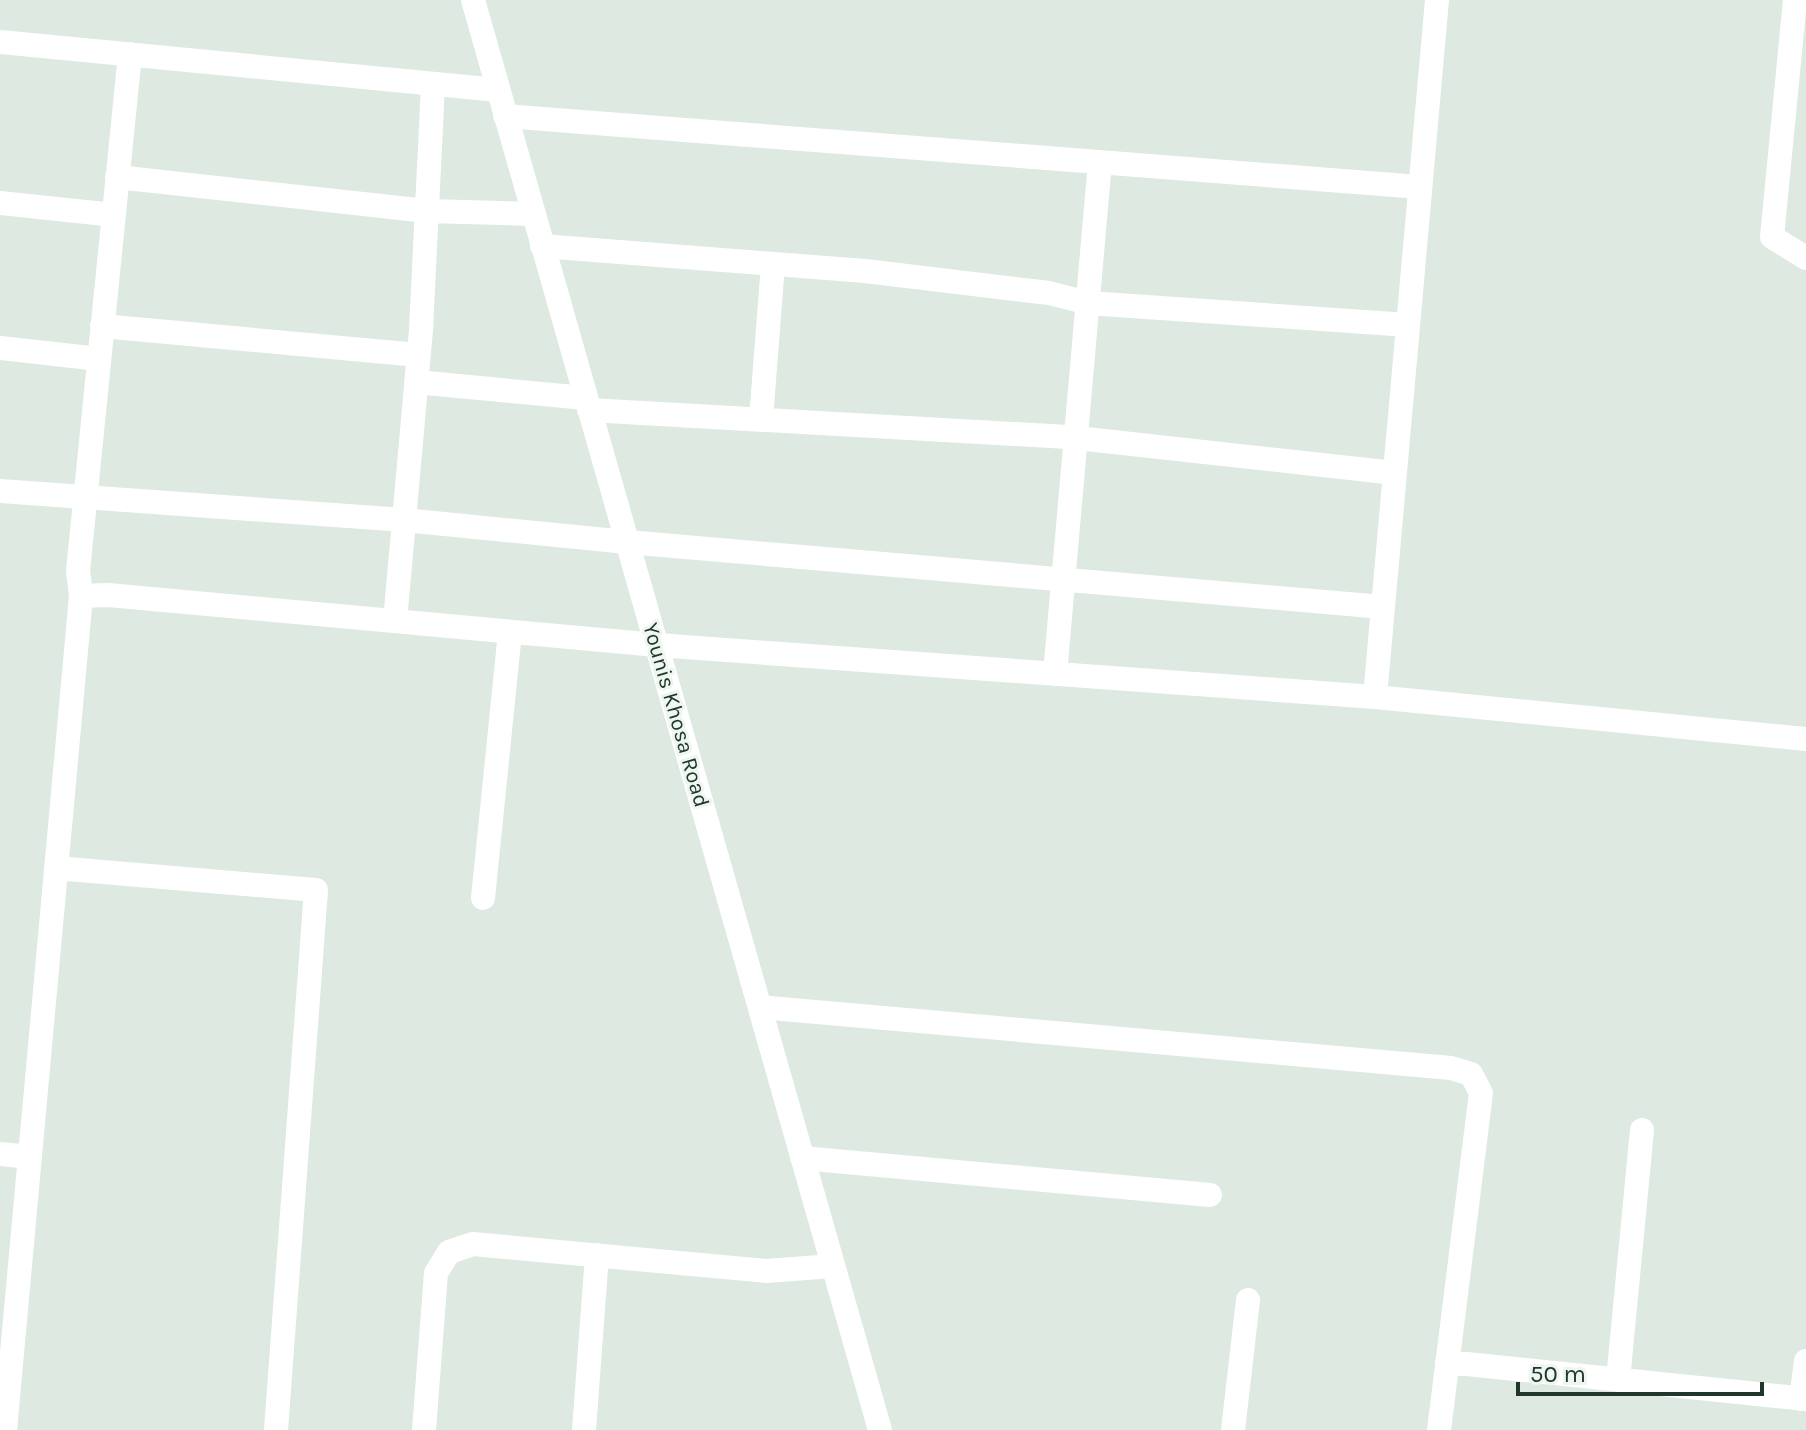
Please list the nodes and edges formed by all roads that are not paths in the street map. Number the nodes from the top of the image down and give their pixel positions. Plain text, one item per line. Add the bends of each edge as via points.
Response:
1 (473, 0) edge
2 (1437, 0) edge
3 (1795, 0) edge
4 (0, 42) edge
5 (130, 54) junction
6 (433, 85) junction
7 (498, 90) junction
8 (505, 116) junction
9 (1100, 162) junction
10 (117, 177) junction
11 (1420, 187) junction
12 (0, 203) edge
13 (427, 211) junction
14 (533, 214) junction
15 (114, 215) junction
16 (542, 246) junction
17 (1806, 258) edge
18 (773, 264) junction
19 (1088, 303) junction
20 (1408, 325) junction
21 (102, 326) junction
22 (0, 348) edge
23 (418, 355) junction
24 (99, 359) junction
25 (416, 382) junction
26 (587, 404) junction
27 (761, 419) junction
28 (1077, 437) junction
29 (1395, 473) junction
30 (0, 491) edge
31 (86, 496) junction
32 (404, 520) junction
33 (627, 542) junction
34 (1065, 579) junction
35 (81, 596) junction
36 (1383, 607) junction
37 (395, 621) junction
38 (510, 632) junction
39 (657, 645) junction
40 (1055, 674) junction
41 (1375, 697) junction
42 (1806, 739) edge
43 (56, 868) junction
44 (483, 898) dead end
45 (760, 1007) junction
46 (1642, 1130) dead end
47 (0, 1154) edge
48 (30, 1157) junction
49 (802, 1158) junction
50 (1210, 1195) dead end
51 (597, 1255) junction
52 (833, 1266) junction
53 (1248, 1300) dead end
54 (1806, 1361) edge
55 (1447, 1362) junction
56 (1618, 1380) junction
57 (1804, 1399) edge
58 (5, 1430) edge
59 (276, 1430) edge
60 (424, 1430) edge
61 (584, 1430) edge
62 (880, 1430) edge
63 (1233, 1430) edge
64 (1439, 1430) edge

1 - 7 street, Younis Khosa Road
2 - 11 street
3 - 17 street via 1772,237
4 - 5 street
5 - 6 street
5 - 10 street
6 - 7 street
6 - 13 street
7 - 8 street, Younis Khosa Road
8 - 9 street
8 - 14 street, Younis Khosa Road
9 - 11 street
9 - 19 street
10 - 13 street
10 - 15 street
11 - 20 street
12 - 15 street
13 - 14 street
13 - 23 street
14 - 16 street, Younis Khosa Road
15 - 21 street
16 - 18 street
16 - 26 street, Younis Khosa Road
18 - 19 street via 1049,293
18 - 27 street
19 - 20 street
19 - 28 street
20 - 29 street
21 - 23 street
21 - 24 street
22 - 24 street
23 - 25 street
24 - 31 street
25 - 26 street
25 - 32 street
26 - 27 street
26 - 33 street, Younis Khosa Road
27 - 28 street
28 - 29 street
28 - 34 street
29 - 36 street
30 - 31 street
31 - 32 street
31 - 35 street via 78,571
32 - 33 street
32 - 37 street
33 - 34 street
33 - 39 street, Younis Khosa Road
34 - 36 street
34 - 40 street
35 - 37 street
35 - 43 street
36 - 41 street
37 - 38 street
38 - 39 street
38 - 44 street
39 - 40 street
39 - 45 street, Younis Khosa Road
40 - 41 street
41 - 42 street
43 - 48 street
43 - 59 street via 316,890
45 - 49 street, Younis Khosa Road
45 - 55 street via 1451,1068 1471,1074 1481,1093
46 - 56 street
47 - 48 street
48 - 58 street
49 - 50 street
49 - 52 street, Younis Khosa Road
51 - 52 street via 766,1271
51 - 60 street via 473,1244 449,1252 436,1273
51 - 61 street
52 - 62 street, Younis Khosa Road
53 - 63 street
54 - 57 street
55 - 56 street
55 - 64 street
56 - 57 street

